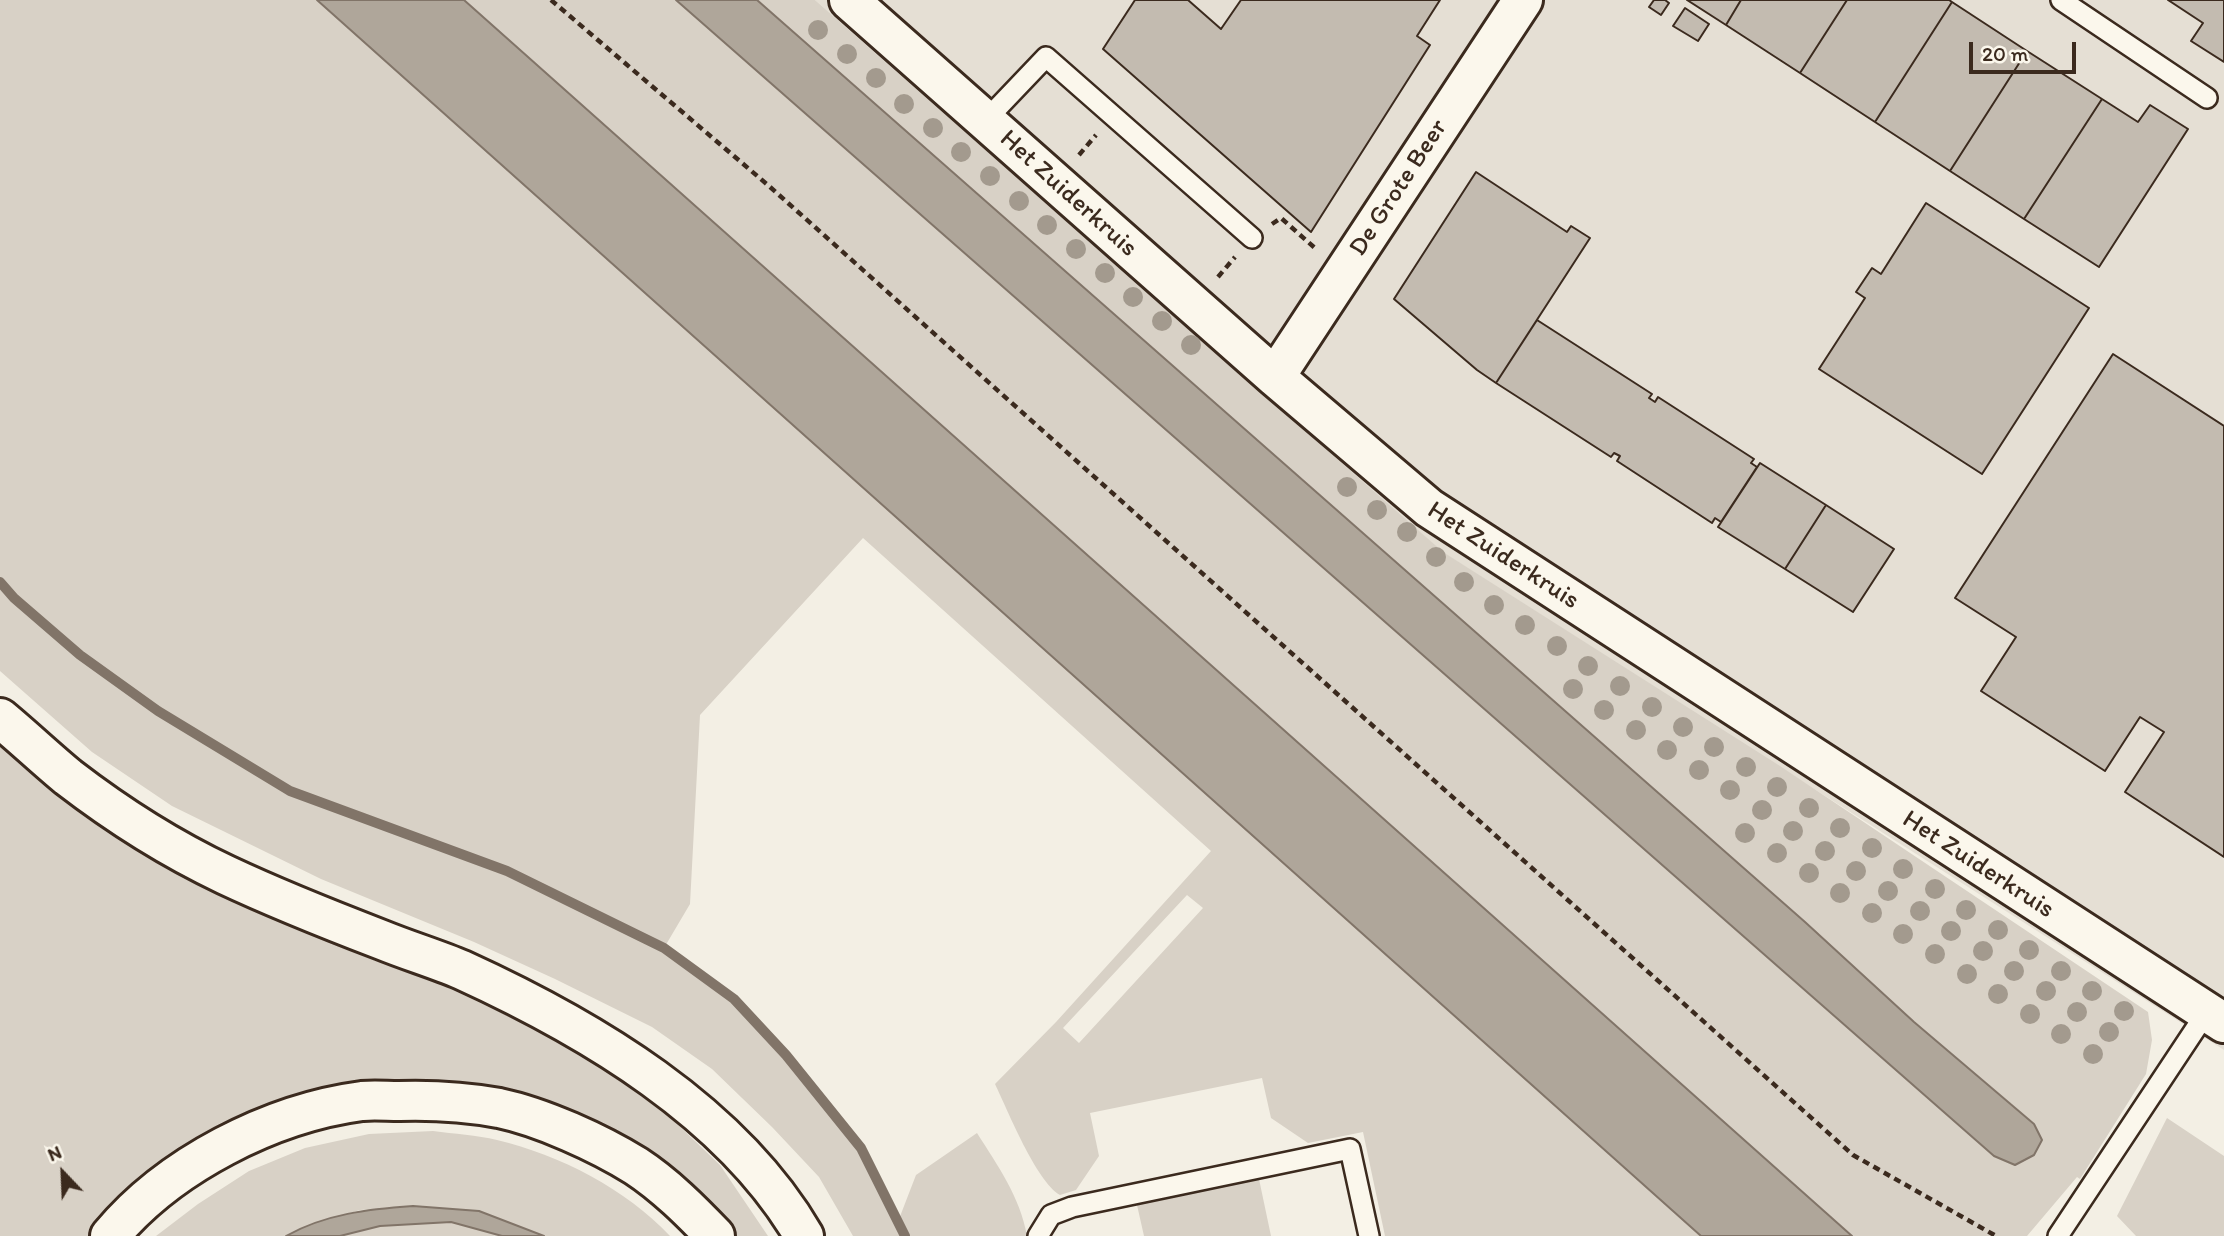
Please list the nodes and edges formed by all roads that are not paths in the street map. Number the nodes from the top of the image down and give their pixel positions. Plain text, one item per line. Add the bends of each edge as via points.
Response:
1 (849, 0) edge
2 (1523, 0) edge
3 (2061, 0) edge
4 (2207, 98) dead end
5 (985, 121) junction
6 (1252, 238) road end
7 (1275, 377) junction
8 (0, 718) edge
9 (2215, 1018) edge
10 (110, 1236) edge
11 (715, 1236) edge
12 (804, 1236) edge
13 (1038, 1236) edge
14 (1369, 1236) edge
15 (2058, 1236) edge

1 - 5 main road, Het Zuiderkruis
2 - 7 main road, De Grote Beer
3 - 4 lane
5 - 6 lane via 1046,57
5 - 7 main road, Het Zuiderkruis
7 - 9 main road, Het Zuiderkruis via 1429,508
8 - 12 main road via 69,778 151,834 225,874 460,970 539,1008 624,1058 680,1096 735,1146
9 - 15 lane
10 - 11 main road via 178,1174 232,1141 296,1116 362,1101 433,1100 501,1109 565,1130 636,1166 682,1202
13 - 14 lane via 1051,1215 1072,1207 1350,1149

